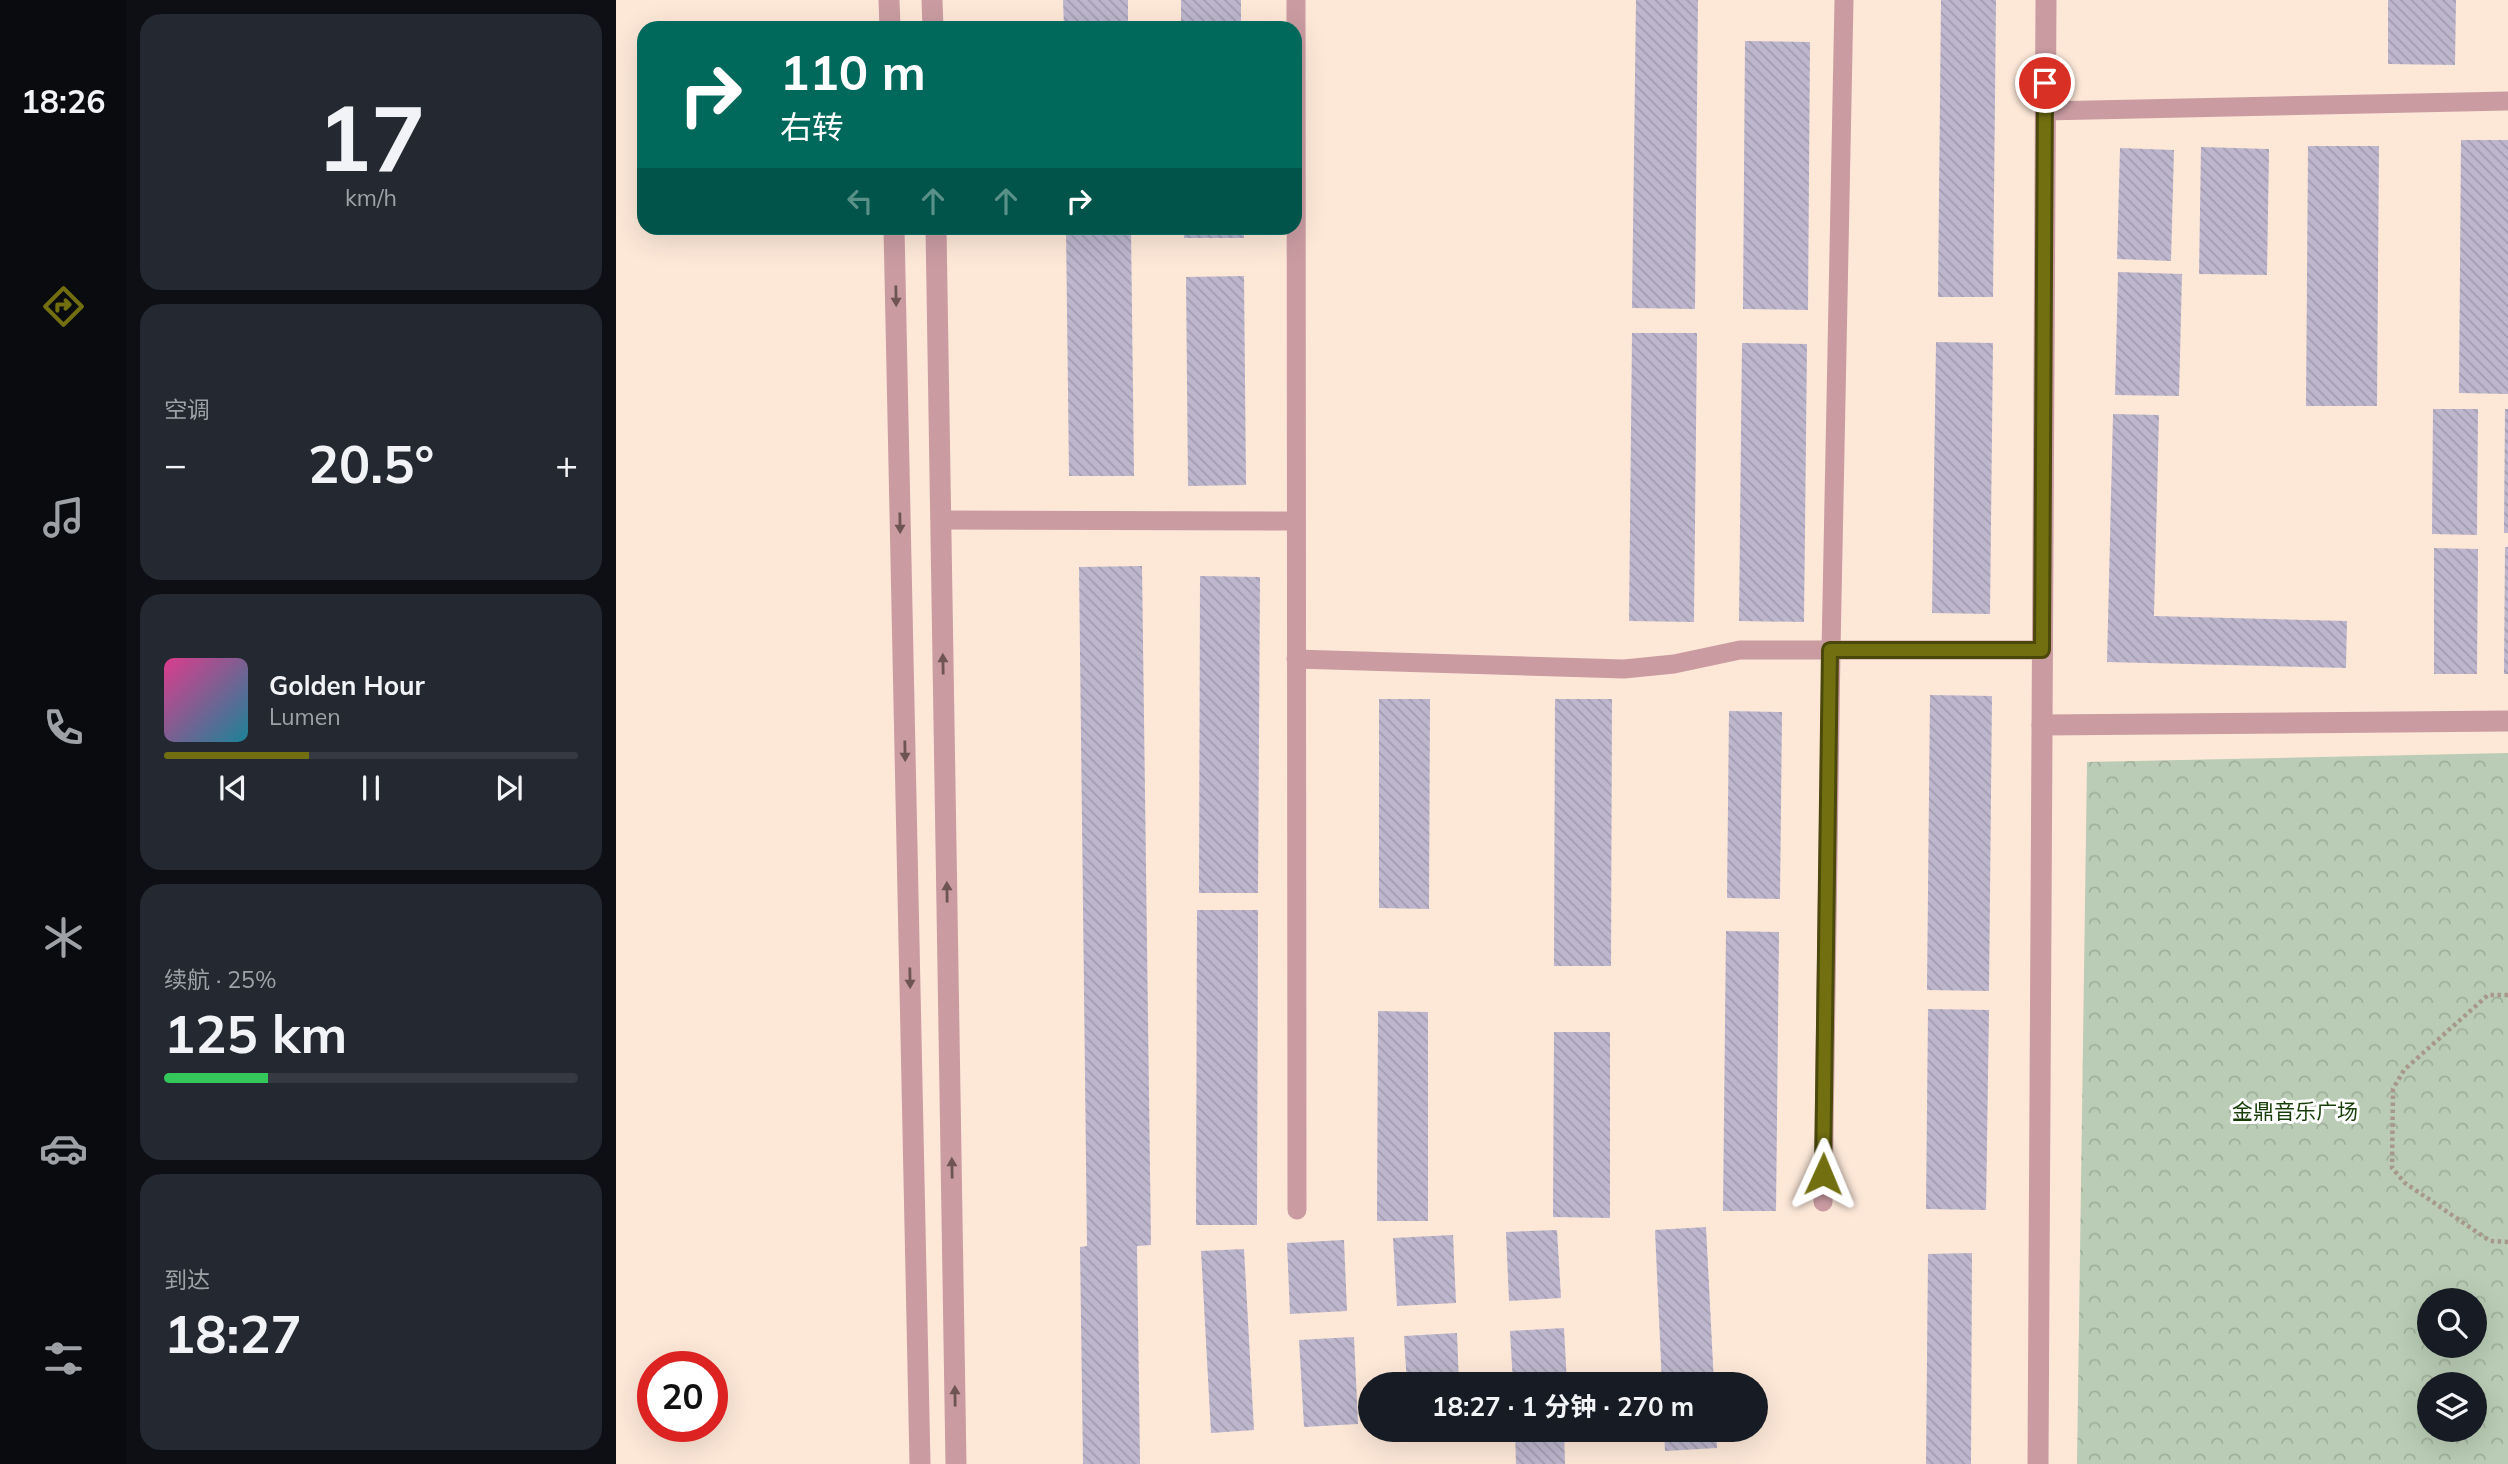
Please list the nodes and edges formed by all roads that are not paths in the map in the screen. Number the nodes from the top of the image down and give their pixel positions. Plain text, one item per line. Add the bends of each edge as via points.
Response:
1 (889, 0) edge
2 (932, 0) edge
3 (1296, 0) edge
4 (1844, 0) edge
5 (2046, 0) edge
6 (890, 21) edge
7 (933, 21) edge
8 (1296, 21) edge
9 (2508, 101) edge
10 (2045, 111) junction
11 (894, 235) edge
12 (936, 235) edge
13 (1296, 235) edge
14 (941, 520) junction
15 (1296, 521) junction
16 (1830, 650) junction
17 (2042, 650) junction
18 (1296, 659) junction
19 (2508, 721) edge
20 (2042, 725) junction
21 (1823, 1202) dead end
22 (1297, 1210) dead end
23 (920, 1464) edge
24 (956, 1464) edge
25 (2038, 1464) edge

1 - 6 street
2 - 7 street
3 - 8 lane
4 - 16 lane
5 - 10 street
9 - 10 lane
10 - 17 street
11 -> 23 street
12 - 14 street
13 - 15 lane
14 - 15 lane
24 -> 14 street
15 - 18 lane
16 - 17 lane
16 - 18 lane via 1740,650 1624,670
16 - 21 lane
17 - 20 street
18 - 22 lane
19 - 20 street
20 - 25 street

